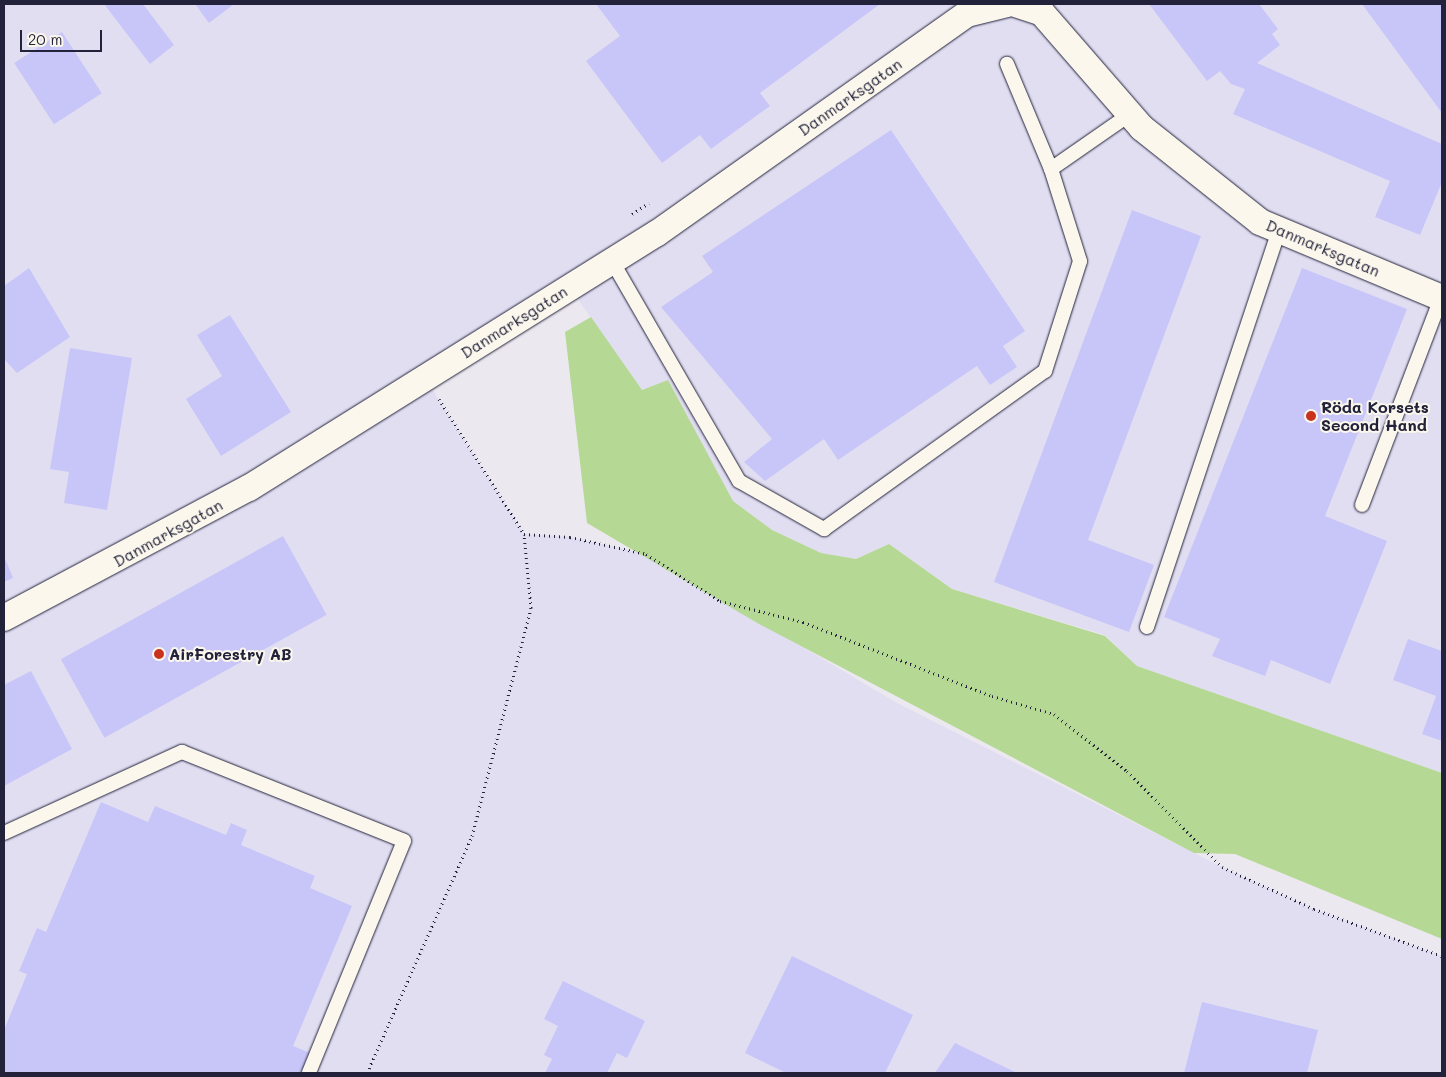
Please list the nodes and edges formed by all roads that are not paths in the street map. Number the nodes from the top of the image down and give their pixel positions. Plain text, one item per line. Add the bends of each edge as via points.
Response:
1 (1007, 4) edge
2 (1015, 4) edge
3 (1007, 64) dead end
4 (1130, 114) junction
5 (1051, 169) junction
6 (1279, 230) junction
7 (612, 261) junction
8 (1442, 298) edge
9 (1362, 505) dead end
10 (4, 618) edge
11 (1147, 627) dead end
12 (4, 833) edge
13 (309, 1073) edge

1 - 7 street, Danmarksgatan via 967,14
2 - 4 street, Danmarksgatan via 1042,13
3 - 5 lane
4 - 5 lane
4 - 6 street, Danmarksgatan via 1260,222
5 - 7 lane via 1080,261 1045,372 824,530 739,481
6 - 8 street, Danmarksgatan
6 - 11 lane
7 - 10 street, Danmarksgatan via 249,488
8 - 9 lane
12 - 13 lane via 182,752 404,841

